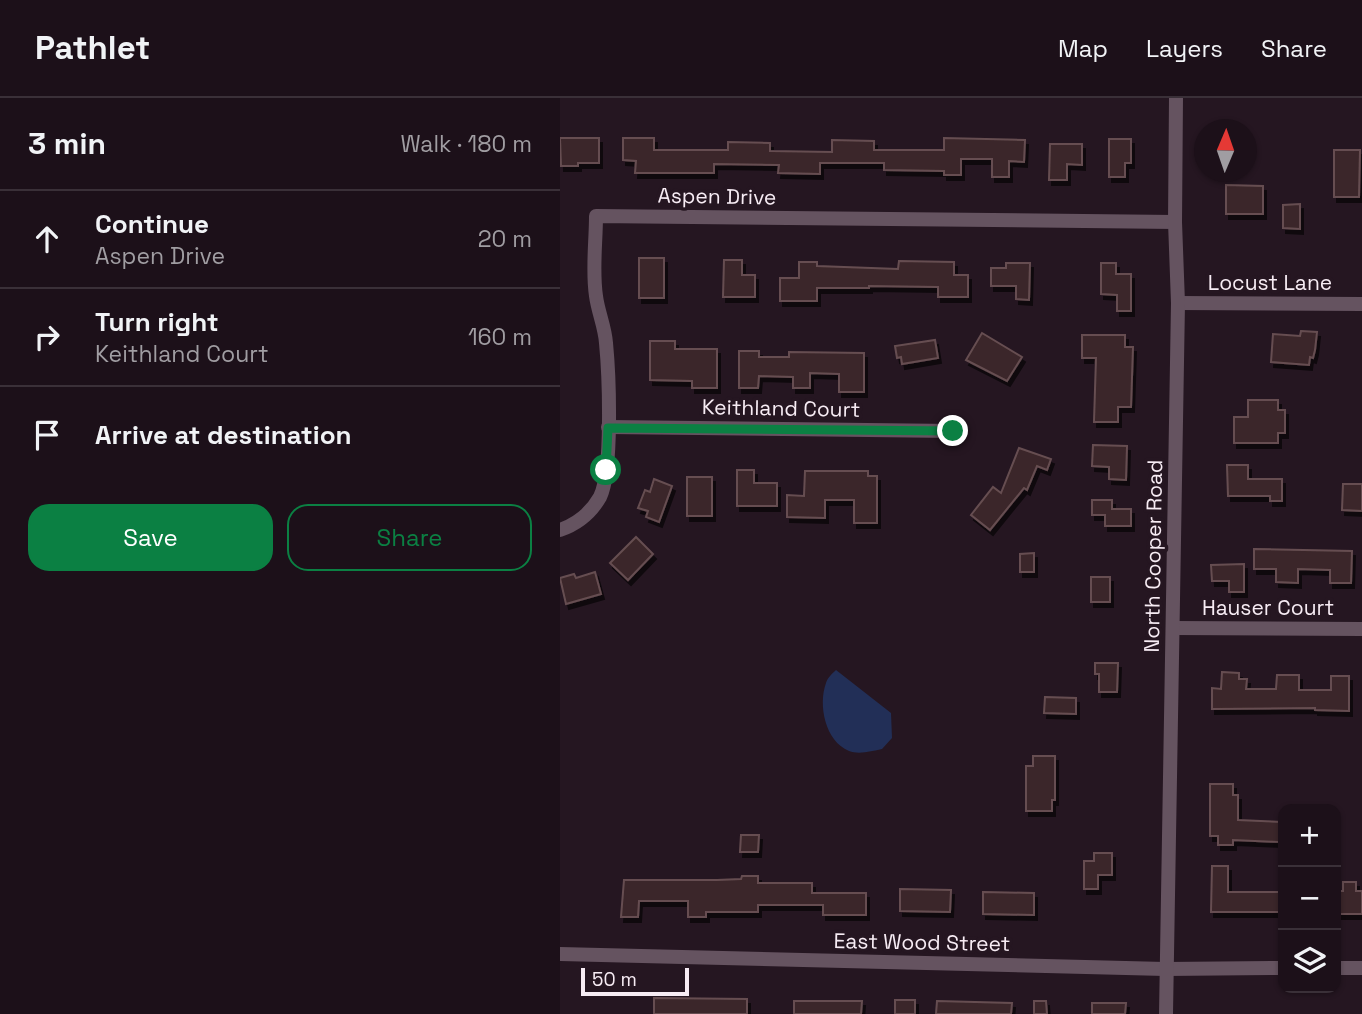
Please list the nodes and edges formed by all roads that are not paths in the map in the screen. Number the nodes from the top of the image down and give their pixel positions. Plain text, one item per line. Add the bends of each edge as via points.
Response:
1 (1176, 98) edge
2 (1175, 222) junction
3 (1178, 303) junction
4 (1362, 304) edge
5 (608, 428) junction
6 (953, 431) dead end
7 (560, 530) edge
8 (1173, 628) junction
9 (1362, 629) edge
10 (560, 954) edge
11 (1278, 968) edge
12 (1341, 968) edge
13 (1362, 968) edge
14 (1165, 970) junction
15 (1166, 1014) edge

1 - 2 street, North Cooper Road
2 - 3 street, North Cooper Road
2 - 5 street, Aspen Drive via 596,216 595,292 606,340
3 - 4 street, Locust Lane
3 - 8 street, North Cooper Road
5 - 6 street, Keithland Court
5 - 7 street, Aspen Drive via 601,495 590,512
8 - 9 street, Hauser Court
8 - 14 street, North Cooper Road
10 - 14 street, East Wood Street
11 - 14 street, East Wood Street
12 - 13 street
14 - 15 street, North Cooper Road

